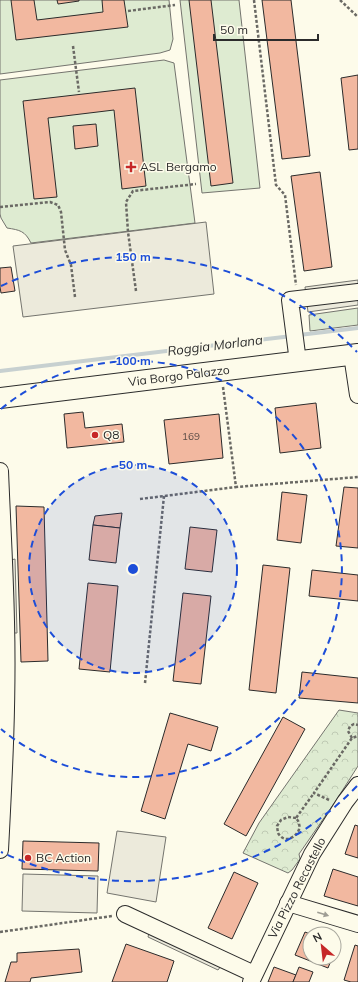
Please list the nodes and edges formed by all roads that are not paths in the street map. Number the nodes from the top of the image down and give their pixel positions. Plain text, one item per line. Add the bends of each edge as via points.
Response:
1 (358, 292) edge
2 (355, 354) edge
3 (297, 357) junction
4 (358, 395) edge
5 (0, 398) edge
6 (0, 471) edge
7 (358, 785) edge
8 (352, 803) edge
9 (0, 850) edge
10 (288, 904) junction
11 (125, 914) road end
12 (358, 924) edge
13 (253, 978) edge

1 - 3 street via 290,300
2 - 3 main road, Via Borgo Palazzo
2 - 4 street
3 - 5 main road, Via Borgo Palazzo
6 - 9 street via 6,622 6,714
7 - 8 street, Via Pizzo Recastello
8 - 10 street, Via Pizzo Recastello via 312,854
10 -> 12 street
10 - 13 street, Via Pizzo Recastello
11 - 13 street, Via Pizzo Recastello

